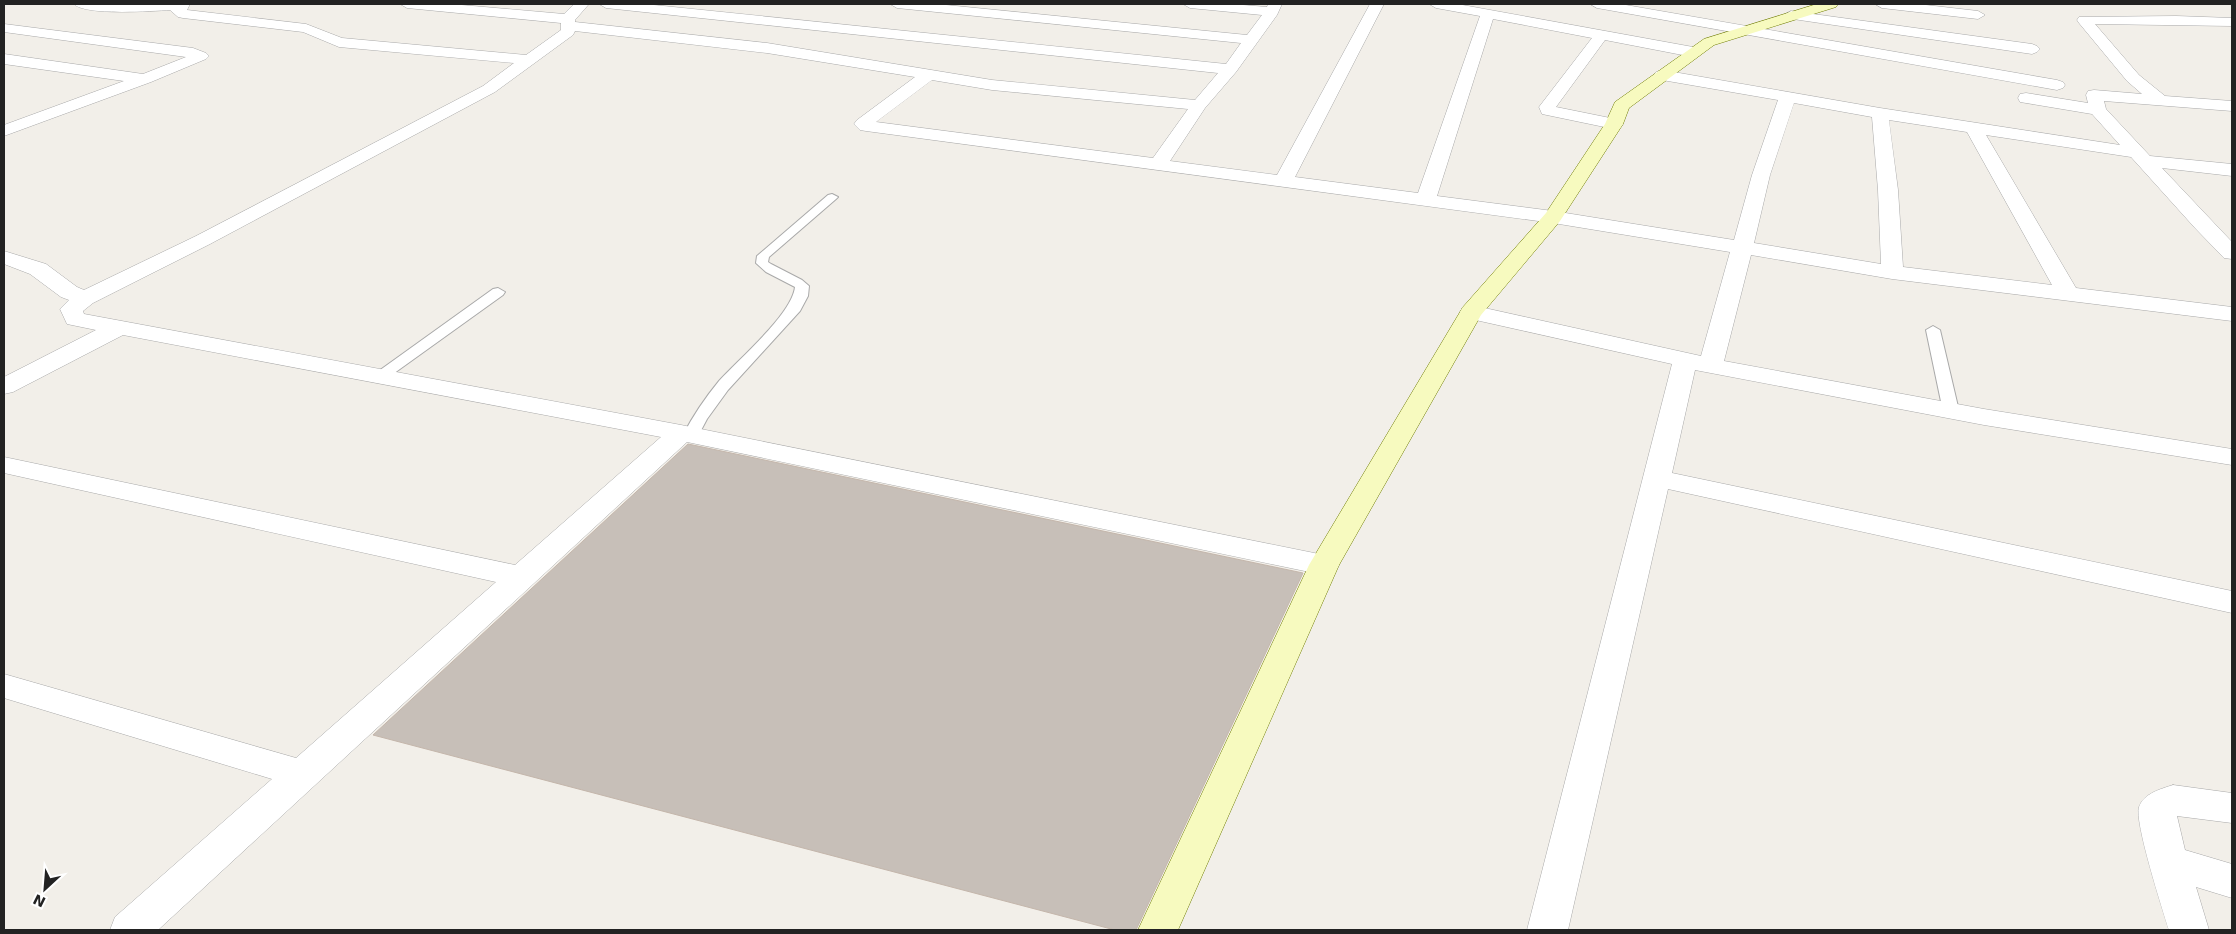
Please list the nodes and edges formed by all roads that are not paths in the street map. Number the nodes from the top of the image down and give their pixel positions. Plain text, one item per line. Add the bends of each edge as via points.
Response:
1 (81, 4) edge
2 (407, 4) edge
3 (553, 4) edge
4 (606, 4) edge
5 (896, 4) edge
6 (1190, 4) edge
7 (1378, 4) edge
8 (1436, 4) edge
9 (1597, 4) edge
10 (1882, 4) edge
11 (182, 5) edge
12 (1274, 8) edge
13 (1935, 10) junction
14 (1488, 13) junction
15 (575, 14) edge
16 (1978, 15) dead end
17 (1781, 19) edge
18 (2232, 22) edge
19 (4, 28) edge
20 (1602, 34) junction
21 (1252, 40) junction
22 (1934, 42) junction
23 (1701, 47) junction
24 (2032, 49) dead end
25 (4, 59) edge
26 (529, 60) junction
27 (2009, 60) dead end
28 (1230, 69) junction
29 (928, 75) junction
30 (1662, 75) junction
31 (146, 80) junction
32 (2057, 85) dead end
33 (2014, 96) dead end
34 (1788, 97) junction
35 (2161, 101) junction
36 (1199, 105) junction
37 (2232, 106) edge
38 (12, 110) dead end
39 (2098, 110) junction
40 (1880, 113) junction
41 (46, 116) junction
42 (1614, 124) junction
43 (1973, 127) junction
44 (4, 130) edge
45 (2141, 157) junction
46 (1158, 166) junction
47 (2232, 170) edge
48 (1283, 182) junction
49 (832, 197) dead end
50 (1426, 200) junction
51 (1553, 217) junction
52 (1741, 247) junction
53 (2232, 253) edge
54 (4, 257) edge
55 (1892, 272) junction
56 (498, 292) dead end
57 (2068, 293) junction
58 (85, 298) junction
59 (1471, 312) junction
60 (2232, 314) edge
61 (120, 327) junction
62 (1933, 330) dead end
63 (1698, 364) junction
64 (381, 376) junction
65 (4, 387) edge
66 (1951, 411) junction
67 (686, 434) junction
68 (2232, 458) edge
69 (4, 465) edge
70 (1656, 478) junction
71 (1324, 565) junction
72 (522, 577) junction
73 (2232, 602) edge
74 (4, 686) edge
75 (302, 774) junction
76 (2232, 808) edge
77 (2168, 862) junction
78 (2232, 881) edge
79 (130, 930) edge
80 (1158, 930) edge
81 (1547, 930) edge
82 (2189, 930) edge

1 - 11 street via 125,9
2 - 15 street
3 - 15 street
4 - 28 street
5 - 21 street
6 - 12 street
7 - 48 street
8 - 14 street
9 - 17 street via 1647,11
10 - 13 street
11 - 26 street via 178,10 183,14 306,28 338,42
12 - 21 street
13 - 16 street
13 - 22 street
14 - 20 street
14 - 50 street
15 - 26 street via 568,32
15 - 29 street
17 - 22 street
17 - 22 street
17 - 23 street
17 - 32 street
18 - 35 street via 2084,20 2133,78
19 - 31 street via 193,52 201,56
20 - 23 street
20 - 42 street via 1547,107 1558,113
21 - 28 street
22 - 24 street
22 - 27 street
23 - 30 street
25 - 31 street
26 - 58 street via 489,89 204,240
28 - 36 street
29 - 36 street via 992,85
29 - 46 street via 863,124
30 - 34 street
30 - 42 street via 1621,106
31 - 41 street
33 - 39 street
34 - 40 street
34 - 52 street
35 - 37 street
35 - 39 street via 2094,95
36 - 46 street
38 - 41 street
39 - 45 street
40 - 43 street
40 - 55 street
41 - 44 street
42 - 51 street
43 - 45 street
43 - 57 street
45 - 47 street
45 - 53 street
46 - 48 street
48 - 50 street
49 - 67 lane via 763,256 762,263 767,269 793,278 802,286 802,296 793,311 710,401
50 - 51 street
51 - 52 street
51 - 59 street
52 - 55 street
52 - 63 street
54 - 58 street via 38,269 70,292
55 - 57 street
56 - 64 lane
57 - 60 street
58 - 61 street via 71,309 76,319
59 - 63 street
59 - 71 street
61 - 64 street
61 - 65 street
62 - 66 lane
63 - 66 street
63 - 70 street
64 - 67 street
66 - 68 street
67 - 71 street
67 - 72 street
69 - 72 street
70 - 73 street
70 - 81 street
71 - 80 street
72 - 75 street
74 - 75 street
75 - 79 street
76 - 77 street via 2173,800 2157,809
77 - 78 street
77 - 82 street

